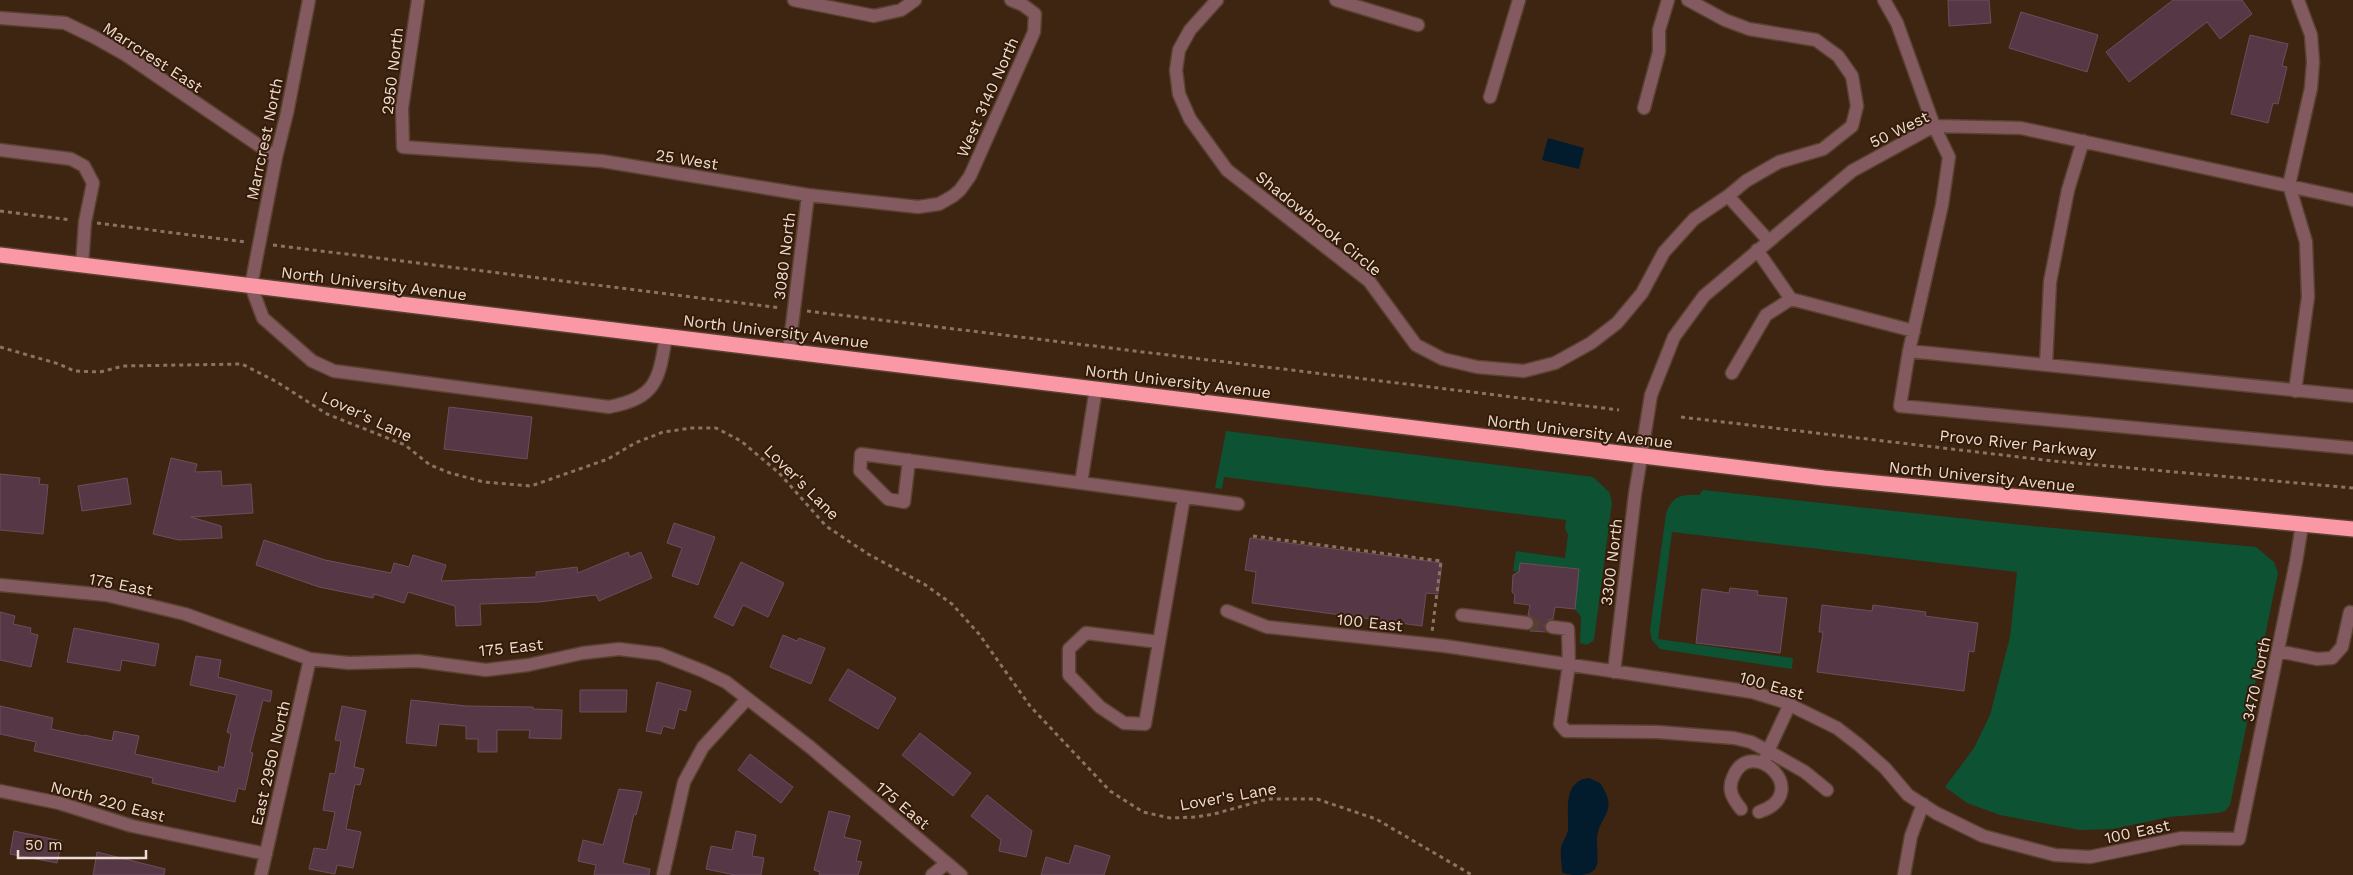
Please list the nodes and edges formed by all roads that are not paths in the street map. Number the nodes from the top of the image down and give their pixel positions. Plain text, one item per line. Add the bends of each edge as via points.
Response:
1 (309, 0) edge
2 (418, 0) edge
3 (794, 0) edge
4 (915, 0) edge
5 (1011, 0) edge
6 (1217, 0) edge
7 (1336, 0) edge
8 (1519, 0) edge
9 (1668, 0) edge
10 (1688, 0) edge
11 (1884, 0) edge
12 (2298, 0) edge
13 (0, 18) edge
14 (1418, 25) dead end
15 (1490, 97) dead end
16 (1644, 108) dead end
17 (1934, 126) junction
18 (2084, 141) junction
19 (403, 147) joint
20 (0, 150) edge
21 (276, 157) junction
22 (2288, 185) junction
23 (960, 190) joint
24 (808, 196) junction
25 (1728, 196) junction
26 (2353, 200) edge
27 (1768, 240) junction
28 (1757, 250) junction
29 (0, 254) edge
30 (82, 265) junction
31 (251, 286) junction
32 (1791, 299) junction
33 (1914, 331) junction
34 (666, 336) junction
35 (789, 350) junction
36 (1909, 351) junction
37 (2046, 365) junction
38 (1732, 373) dead end
39 (1096, 388) junction
40 (2295, 391) junction
41 (2353, 396) edge
42 (2353, 448) edge
43 (1642, 456) junction
44 (909, 460) junction
45 (1082, 483) junction
46 (1184, 497) junction
47 (1238, 504) dead end
48 (2302, 524) junction
49 (2353, 529) edge
50 (0, 585) edge
51 (1227, 611) dead end
52 (2353, 613) edge
53 (1462, 615) dead end
54 (1527, 623) tunnel mouth
55 (1552, 626) tunnel mouth
56 (1159, 642) junction
57 (2278, 651) junction
58 (310, 659) junction
59 (1568, 665) junction
60 (1614, 672) junction
61 (746, 700) junction
62 (1790, 704) junction
63 (1766, 757) junction
64 (1827, 790) dead end
65 (0, 791) edge
66 (1922, 804) junction
67 (1741, 809) dead end
68 (1759, 812) dead end
69 (2239, 839) joint
70 (266, 854) junction
71 (947, 864) junction
72 (261, 875) edge
73 (663, 875) edge
74 (932, 875) edge
75 (961, 875) edge
76 (1904, 875) edge

1 - 21 street, Marrcrest North
2 - 19 street, 2950 North via 402,108
3 - 4 street via 874,16 901,10
5 - 23 street, West 3140 North via 1035,14 1034,32 970,176
6 - 25 street, Shadowbrook Circle via 1190,30 1179,50 1176,70 1179,94 1190,120 1228,170 1369,282 1416,345 1443,358 1477,367 1524,371 1555,363 1591,343 1617,323 1642,293 1664,252 1694,219
7 - 14 street
8 - 15 street
9 - 16 street
10 - 25 street, Shadowbrook Circle via 1749,29 1816,40 1838,56 1852,76 1857,106 1852,126 1823,149 1779,162
11 - 17 street via 1897,23
12 - 22 street via 2310,35 2313,62 2311,88
13 - 21 street, Marrcrest East via 65,23 94,37
17 - 18 street, 50 West via 2021,128
17 - 27 street, 50 West via 1852,171
17 - 33 street via 1949,157 1942,206
18 - 22 street, 50 West
18 - 37 street via 2068,190 2050,282
19 - 24 street, 25 West via 602,161
20 - 30 street via 71,159 84,166 92,183
21 - 31 street, Marrcrest North
22 - 26 street, 50 West
22 - 40 street via 2306,242 2308,297
23 - 24 street, 25 West via 939,204 918,207
24 - 35 street, 3080 North
25 - 27 street
27 - 28 street, 50 West
28 - 32 street
28 - 43 street, 50 West via 1704,296 1674,337 1651,394
29 - 30 highway, North University Avenue
30 - 31 highway, North University Avenue
31 - 34 highway, North University Avenue
31 - 34 street via 263,318 312,361 334,371 608,407 628,403 652,386 660,374
32 - 33 street
32 - 38 street via 1766,315
33 - 36 street
34 - 35 highway, North University Avenue
35 - 39 highway, North University Avenue
36 - 37 street
36 - 42 street via 1900,406
37 - 40 street
39 - 43 highway, North University Avenue
39 - 45 street
40 - 41 street
43 - 48 highway, North University Avenue via 1859,481
43 - 60 street, 3300 North
44 - 44 street via 861,454 860,470 888,499 904,502
44 - 45 street
45 - 46 street
46 - 47 street
46 - 56 street
48 - 49 highway, North University Avenue
48 - 57 street, 3470 North
50 - 58 street, 175 East via 106,595 185,614
51 - 59 street, 100 East via 1267,627 1445,646
52 - 57 street via 2350,612 2342,647 2332,658 2318,659
53 - 54 street
55 - 59 street via 1568,629
56 - 56 street via 1145,724 1124,723 1100,707 1069,675 1069,649 1086,632
57 - 69 street, 3470 North
58 - 61 street, 175 East via 349,663 418,661 486,670 619,649 660,654 703,671 726,682
58 - 70 street, East 2950 North
59 - 60 street, 100 East
59 - 63 street via 1560,724 1566,731 1658,732 1734,738 1751,742
60 - 62 street, 100 East via 1752,692
61 - 71 street, 175 East via 810,747
61 - 73 street via 703,747 684,782
62 - 63 street
62 - 66 street, 100 East via 1859,745
63 - 64 street via 1805,772
63 - 67 street via 1747,763 1734,775 1731,792
63 - 68 street via 1777,772 1782,788 1776,803
65 - 70 street, North 220 East via 59,803 132,826
66 - 69 street, 100 East via 1983,836 2055,855 2090,857 2182,838
66 - 76 street via 1911,836
70 - 72 street, East 2950 North
71 - 74 street
71 - 75 street, 175 East

